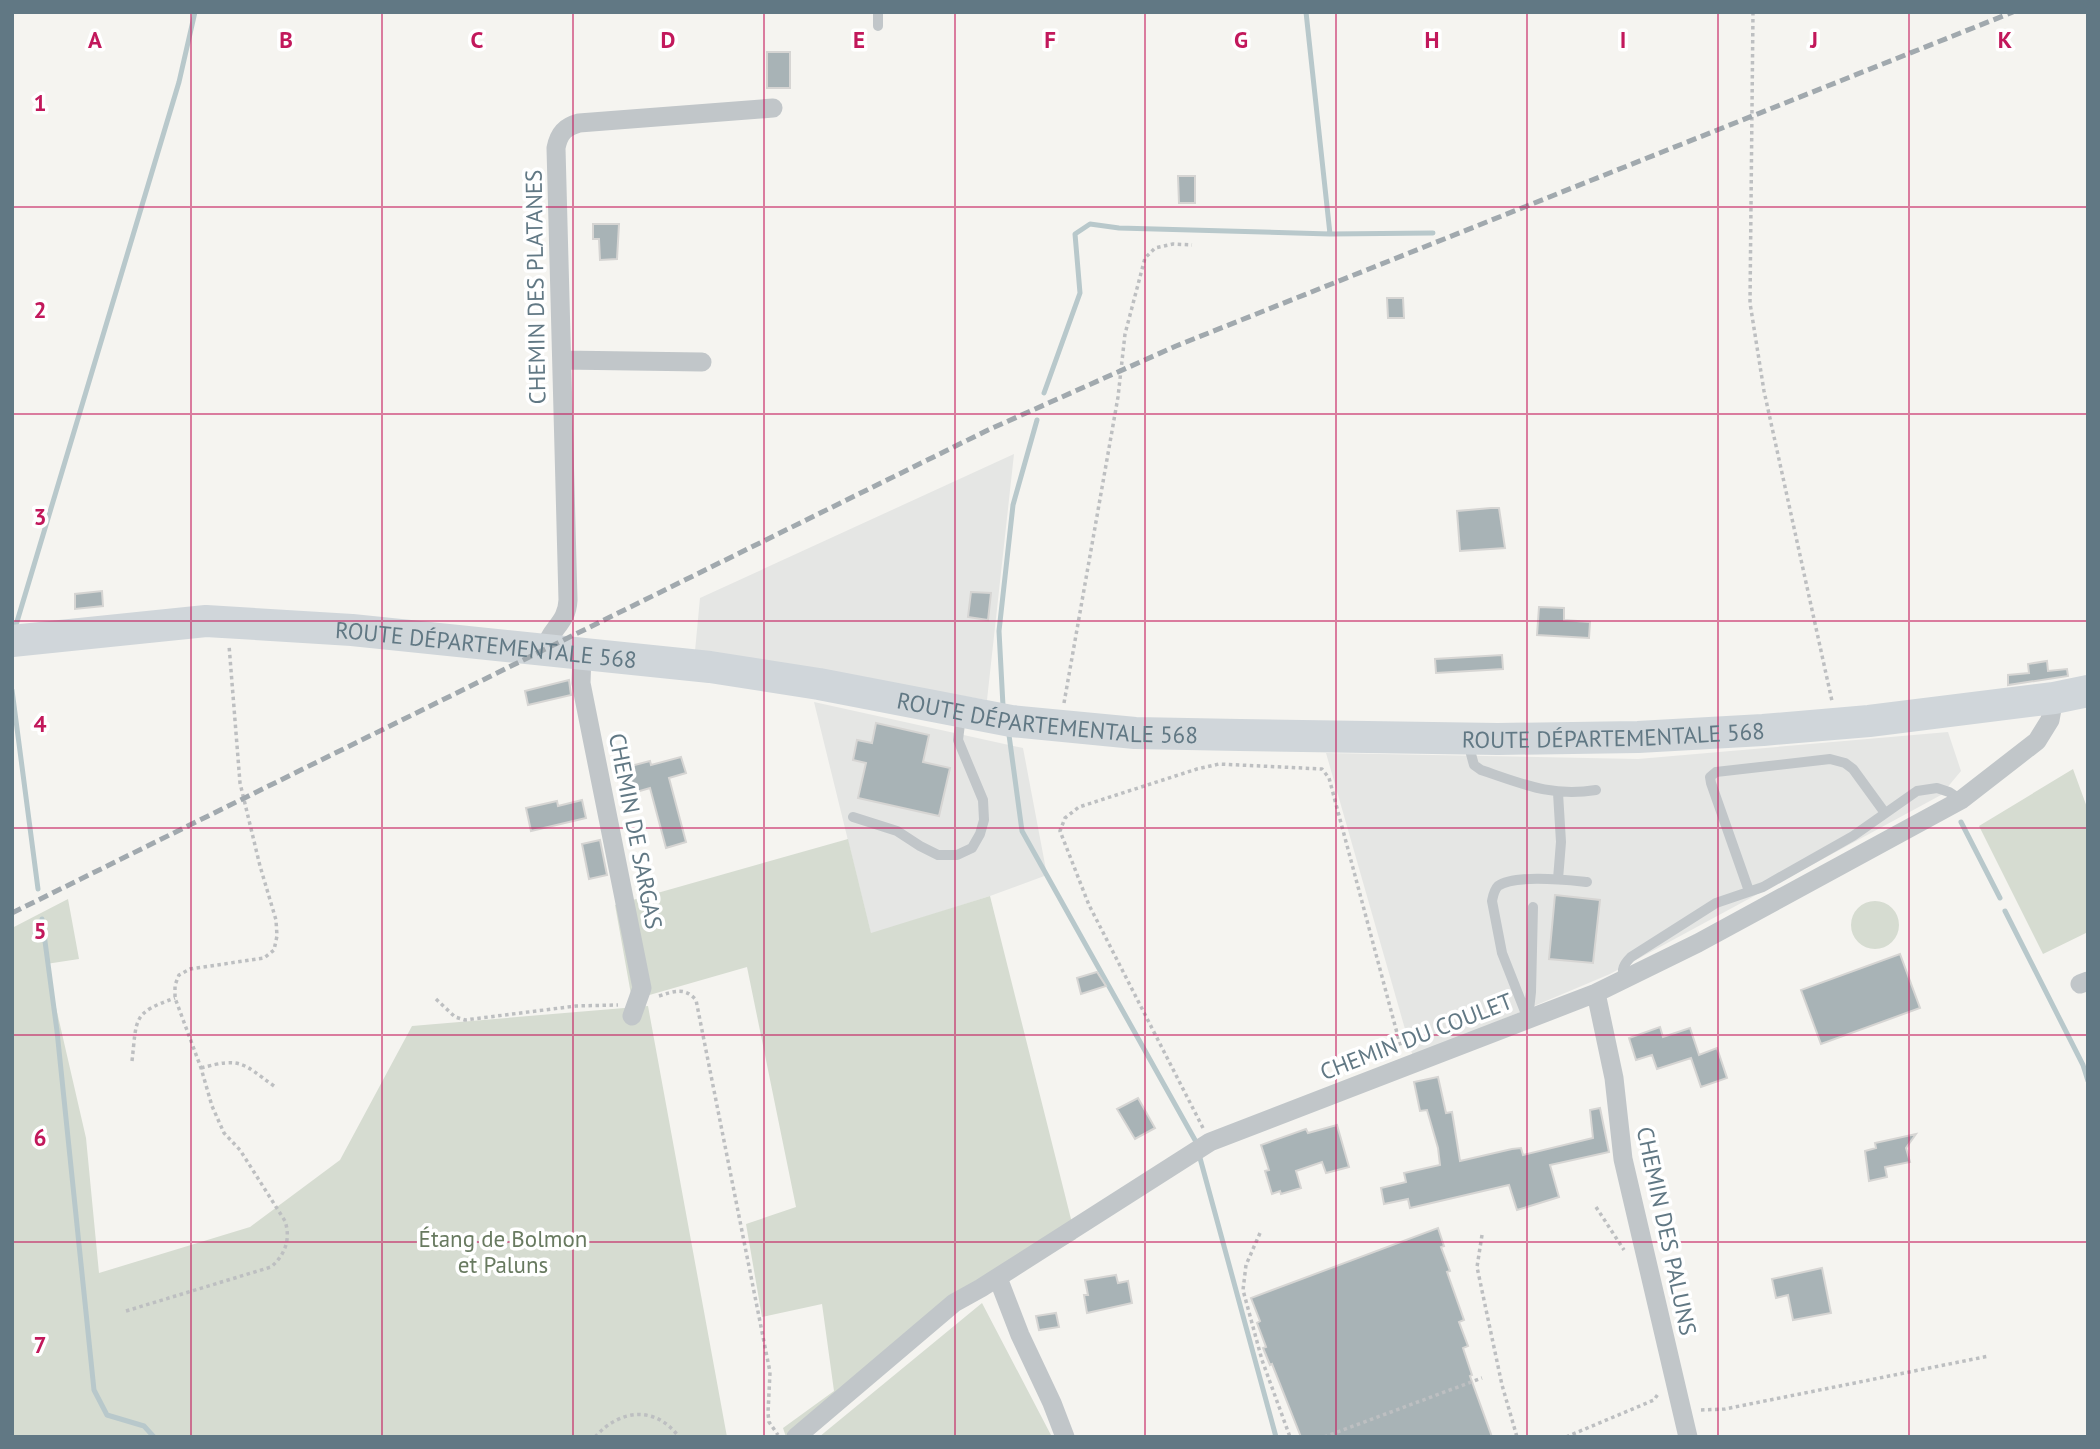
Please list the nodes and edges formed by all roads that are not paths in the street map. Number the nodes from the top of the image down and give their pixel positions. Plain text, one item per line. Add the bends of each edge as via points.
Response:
1 (878, 12) edge
2 (878, 26) dead end
3 (773, 108) dead end
4 (562, 360) junction
5 (702, 362) dead end
6 (12, 641) edge
7 (545, 649) junction
8 (582, 654) junction
9 (2088, 691) edge
10 (2054, 698) junction
11 (962, 712) junction
12 (1467, 739) junction
13 (1596, 790) dead end
14 (1558, 793) junction
15 (1961, 800) junction
16 (1885, 813) junction
17 (853, 817) dead end
18 (1558, 879) junction
19 (1587, 882) dead end
20 (1749, 891) junction
21 (1533, 907) dead end
22 (1624, 979) junction
23 (1596, 993) junction
24 (635, 1009) road end
25 (1528, 1019) junction
26 (998, 1278) junction
27 (796, 1437) edge
28 (1065, 1437) edge
29 (1688, 1437) edge

1 - 2 lane
3 - 4 street, CHEMIN DES PLATANES via 579,123 563,130 556,148
4 - 5 street
4 - 7 street, CHEMIN DES PLATANES via 568,609
6 - 7 main road, ROUTE DÉPARTEMENTALE 568 via 171,623 226,622
7 - 8 main road, ROUTE DÉPARTEMENTALE 568
8 - 11 main road, ROUTE DÉPARTEMENTALE 568 via 766,675
8 - 24 street, CHEMIN DE SARGAS via 581,683 642,988
9 - 10 main road, ROUTE DÉPARTEMENTALE 568
10 - 12 main road, ROUTE DÉPARTEMENTALE 568 via 1837,724 1638,737
10 - 15 street, CHEMIN DU COULET via 2050,720 2037,741
11 - 12 main road, ROUTE DÉPARTEMENTALE 568 via 1135,733
11 - 17 lane via 958,740 983,800 984,820 972,848 957,855 938,855 897,831
12 - 14 lane via 1474,765 1482,770
13 - 14 lane
14 - 18 lane
15 - 16 lane via 1949,792 1927,788
15 - 22 street, CHEMIN DU COULET
16 - 20 lane via 1853,836
16 - 20 lane via 1853,769 1830,759 1716,772 1711,783
18 - 19 lane
18 - 25 lane via 1510,882 1493,893 1502,953
20 - 22 lane via 1716,903 1631,957 1624,964
21 - 25 lane
22 - 23 street, CHEMIN DU COULET
23 - 25 street, CHEMIN DU COULET
23 - 29 street, CHEMIN DES PALUNS via 1614,1078 1623,1159
25 - 26 street, CHEMIN DU COULET via 1210,1143
26 - 27 street, CHEMIN DU COULET via 954,1303
26 - 28 street

